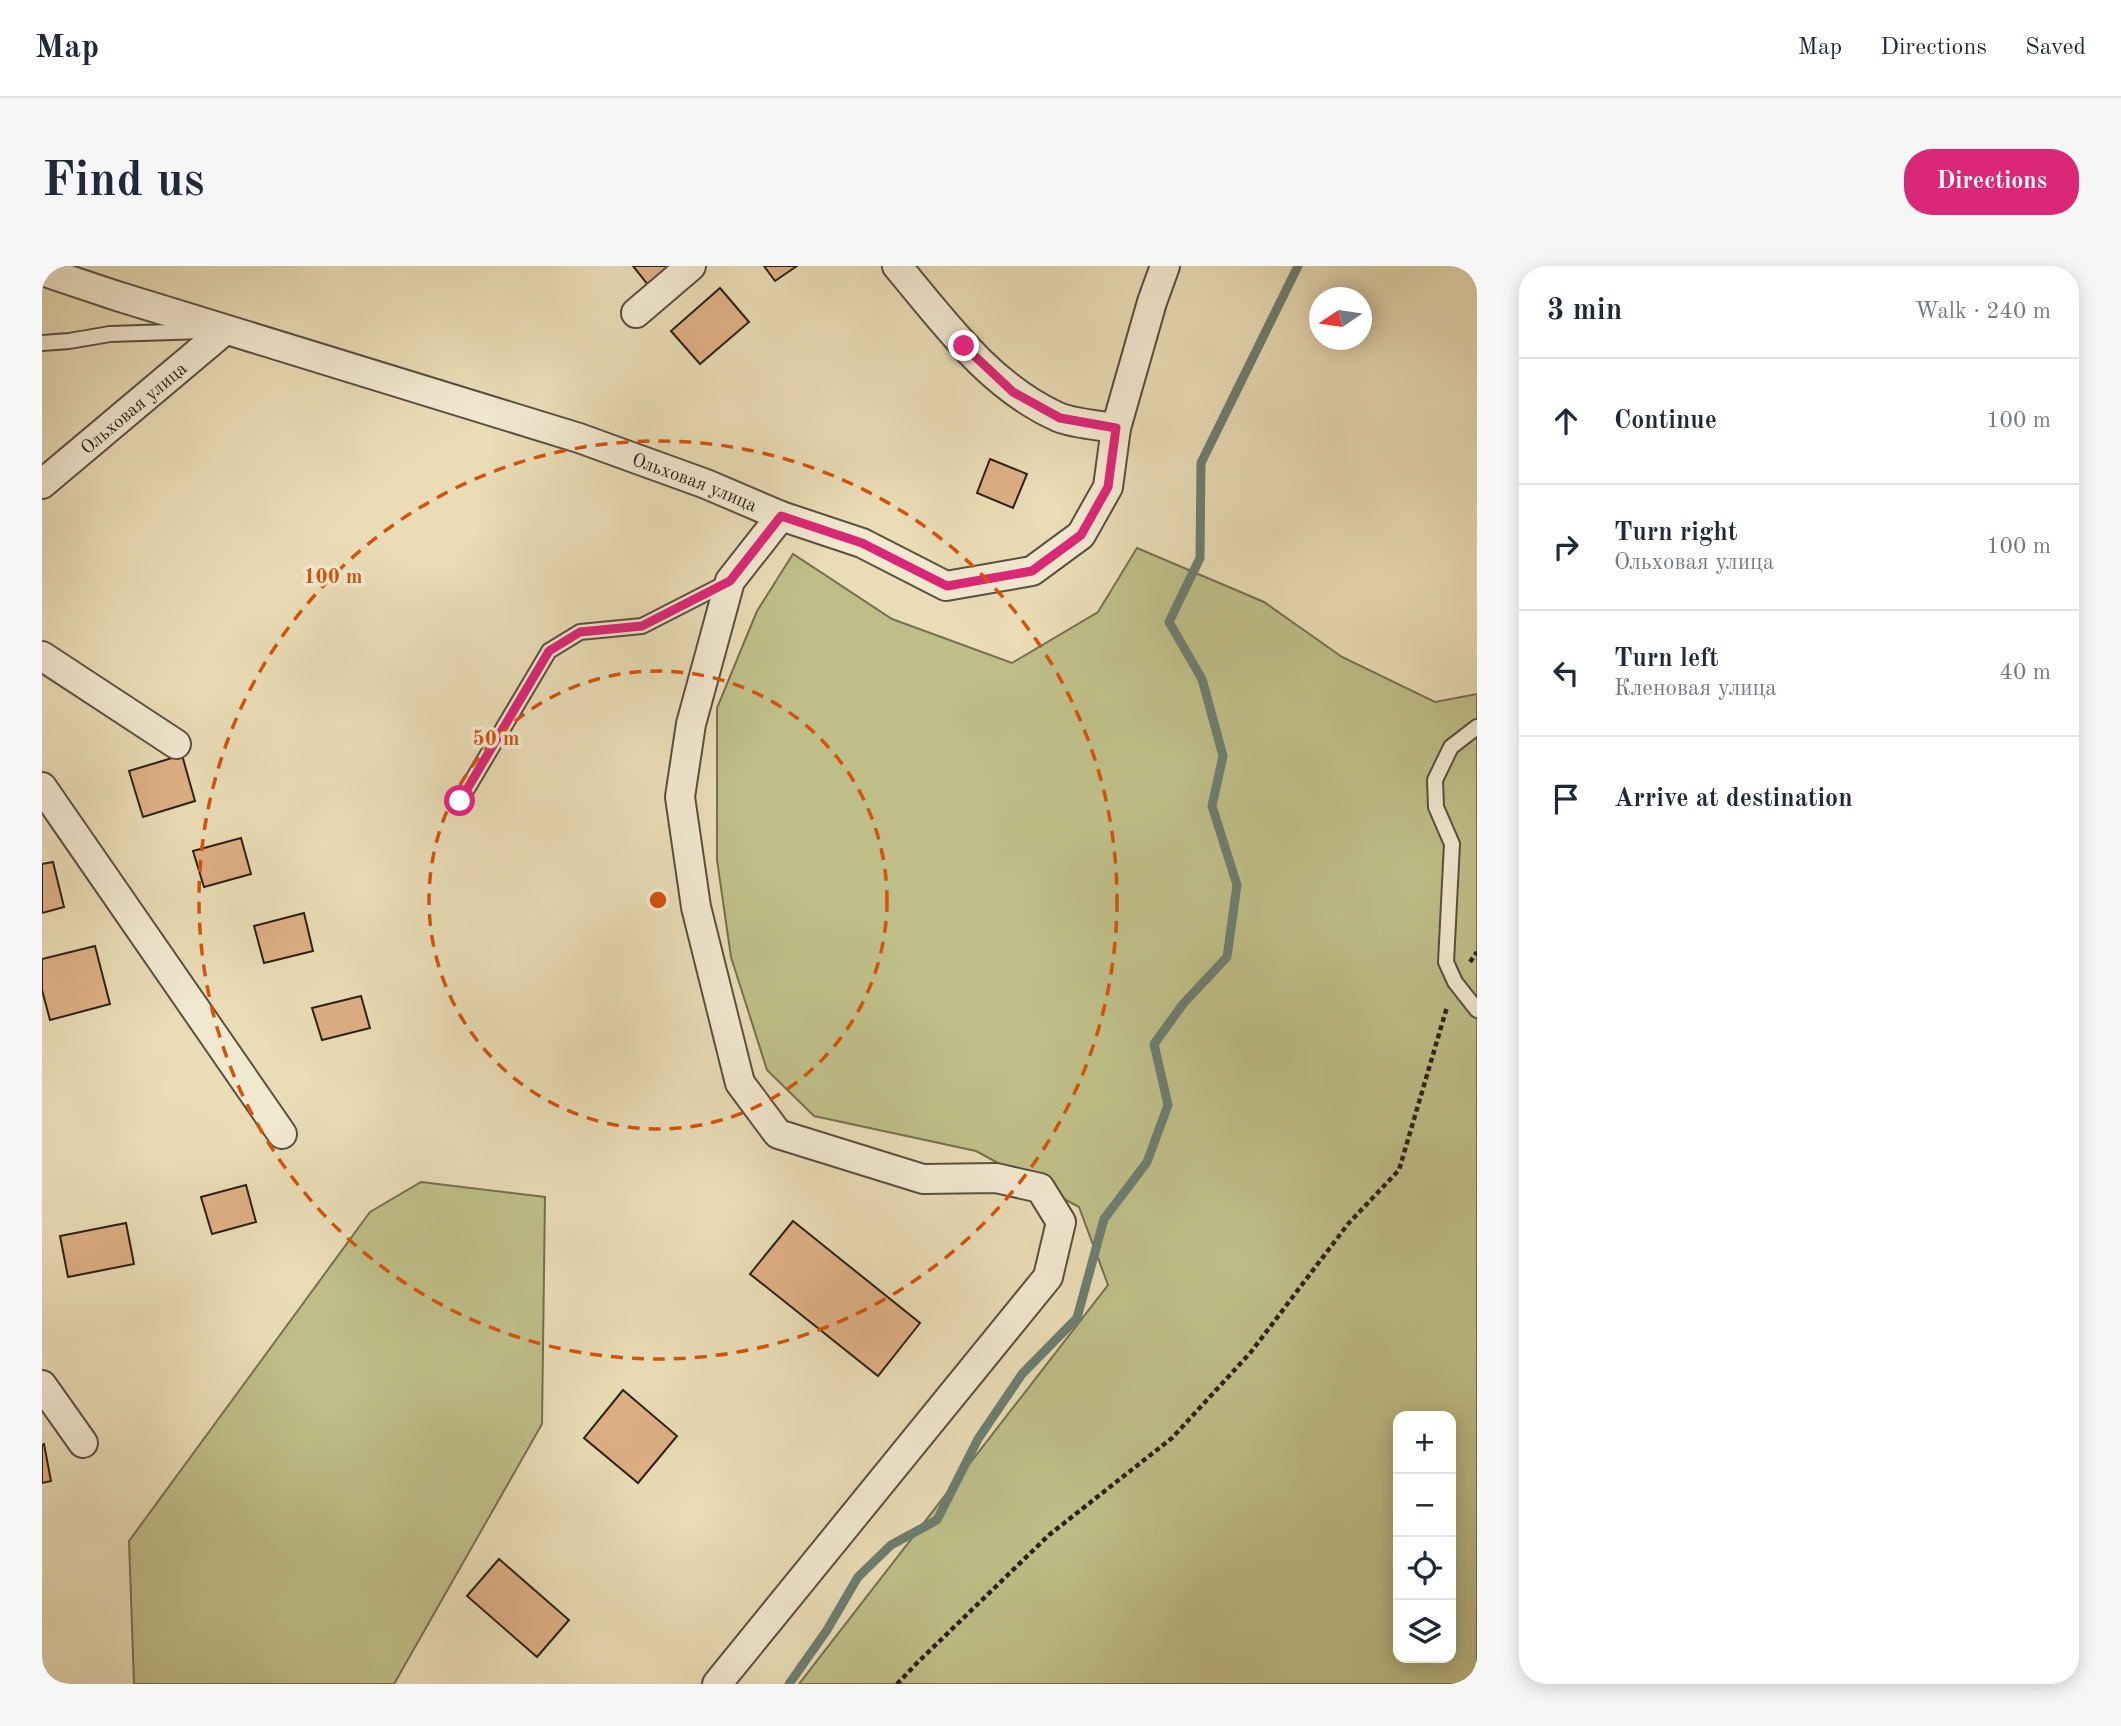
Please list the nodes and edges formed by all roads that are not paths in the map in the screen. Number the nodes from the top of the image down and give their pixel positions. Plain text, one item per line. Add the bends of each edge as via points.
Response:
1 (691, 266) edge
2 (897, 266) edge
3 (1165, 266) edge
4 (42, 271) edge
5 (636, 313) dead end
6 (225, 330) junction
7 (42, 343) edge
8 (1116, 428) junction
9 (42, 484) edge
10 (781, 516) junction
11 (730, 581) junction
12 (42, 656) edge
13 (1477, 727) edge
14 (176, 744) dead end
15 (42, 787) edge
16 (460, 801) dead end
17 (1477, 1010) edge
18 (282, 1134) dead end
19 (42, 1385) edge
20 (83, 1443) dead end
21 (717, 1684) edge

1 - 5 street
2 - 8 street via 964,346 1013,392 1060,418
3 - 8 street, Ольховая улица
4 - 6 street, Ольховая улица
6 - 7 lane via 110,334
6 - 9 street, Ольховая улица
6 - 10 street, Ольховая улица via 579,438
8 - 10 street, Ольховая улица via 1108,487 1081,535 1032,571 947,586 862,543
10 - 11 street
11 - 16 lane via 642,626 580,632 549,651
11 - 21 street via 691,724 680,797 696,907 740,1083 778,1134 923,1179 996,1178 1040,1188 1061,1222 1048,1277
12 - 14 street
13 - 17 lane via 1451,747 1435,780 1436,807 1451,844 1446,962
15 - 18 street
19 - 20 street

